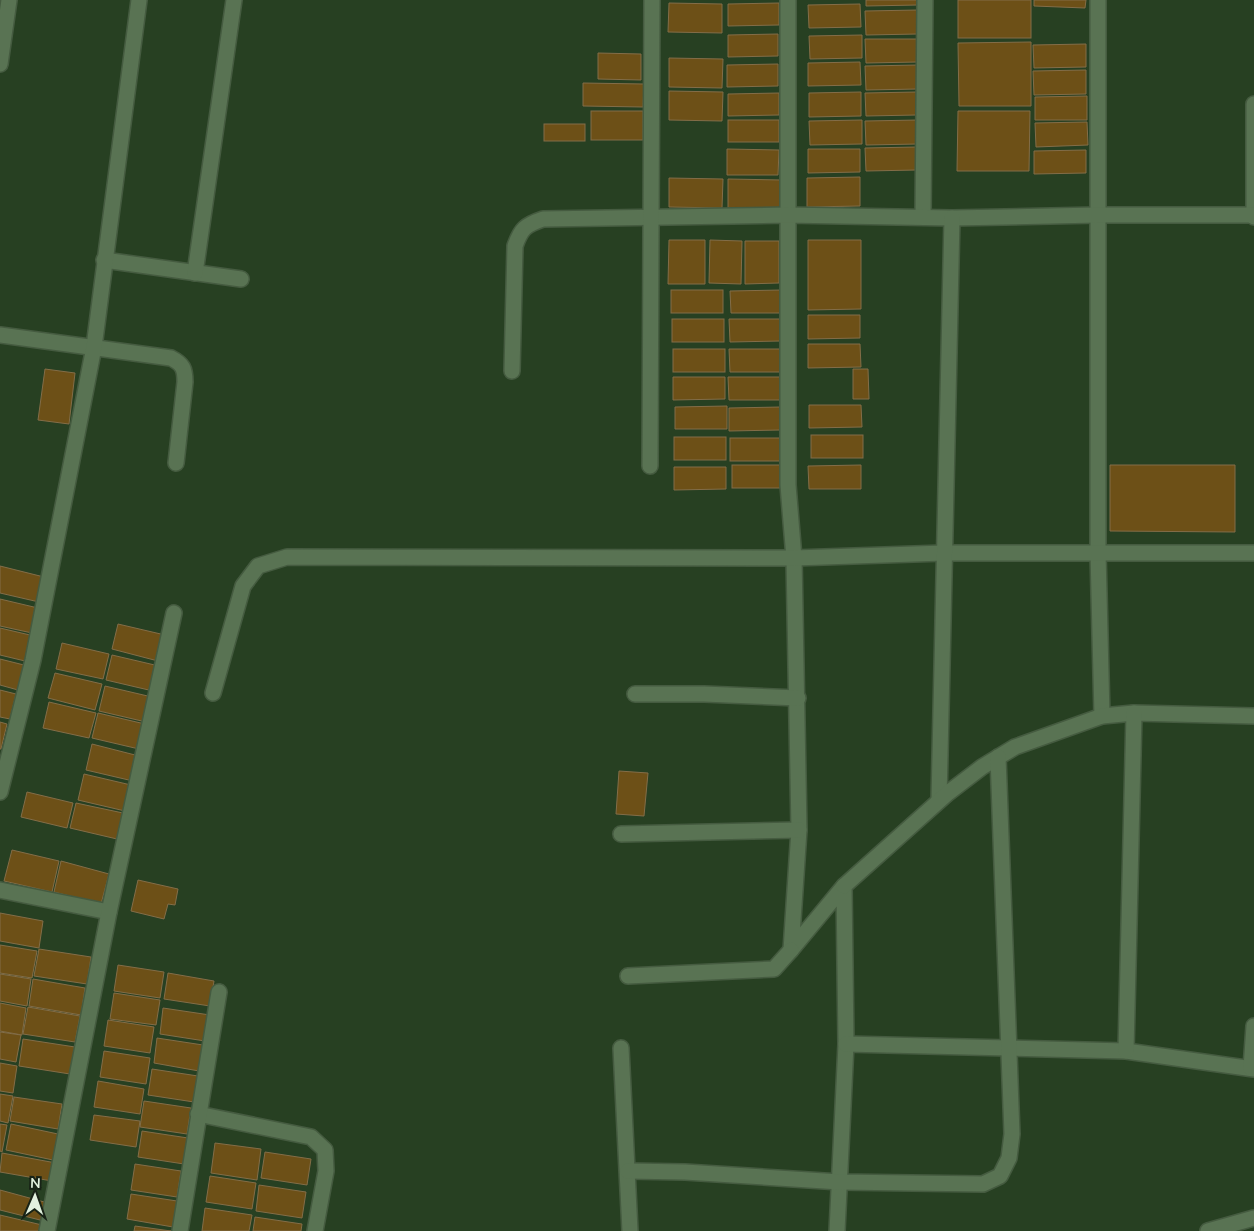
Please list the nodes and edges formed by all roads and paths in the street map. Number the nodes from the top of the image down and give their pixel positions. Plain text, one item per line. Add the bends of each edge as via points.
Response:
1 (9, 0) edge
2 (139, 0) edge
3 (234, 0) edge
4 (652, 0) edge
5 (788, 0) edge
6 (925, 0) edge
7 (1098, 0) edge
8 (0, 64) edge
9 (1254, 104) edge
10 (1097, 215) junction
11 (787, 216) junction
12 (1254, 216) edge
13 (652, 218) junction
14 (923, 218) junction
15 (952, 218) junction
16 (104, 260) junction
17 (195, 273) junction
18 (241, 279) dead end
19 (0, 335) edge
20 (94, 347) junction
21 (512, 371) dead end
22 (176, 463) dead end
23 (650, 466) dead end
24 (944, 553) junction
25 (1098, 553) junction
26 (1254, 553) edge
27 (794, 558) junction
28 (174, 613) dead end
29 (213, 693) dead end
30 (635, 694) dead end
31 (798, 698) junction
32 (1134, 712) junction
33 (1102, 716) junction
34 (1254, 716) edge
35 (998, 757) junction
36 (0, 792) edge
37 (939, 800) junction
38 (799, 830) junction
39 (620, 834) dead end
40 (844, 886) junction
41 (0, 890) edge
42 (109, 912) junction
43 (792, 950) junction
44 (628, 976) dead end
45 (219, 992) dead end
46 (1254, 1026) edge
47 (846, 1044) junction
48 (621, 1048) dead end
49 (1008, 1048) junction
50 (1126, 1051) junction
51 (1252, 1069) edge
52 (198, 1114) junction
53 (628, 1171) junction
54 (840, 1182) junction
55 (1254, 1218) edge
56 (47, 1231) edge
57 (180, 1231) edge
58 (316, 1231) edge
59 (630, 1231) edge
60 (837, 1231) edge
61 (1208, 1231) edge

1 - 8 street
2 - 16 street
3 - 17 street
4 - 13 street
5 - 11 street
6 - 14 street
7 - 10 street
9 - 12 street
10 - 12 street
10 - 15 street
10 - 25 street
11 - 13 street
11 - 14 street
11 - 27 street via 788,485
13 - 21 street via 542,219 529,224 520,233 515,246
13 - 23 street
14 - 15 street
15 - 24 street
16 - 17 street
16 - 20 street
17 - 18 street
19 - 20 street
20 - 22 street via 171,358 180,363 185,371 185,382
20 - 36 street via 34,660
24 - 25 street
24 - 27 street
24 - 37 street
25 - 26 street
25 - 33 street
27 - 29 street via 287,557 258,566 243,586
27 - 31 street
28 - 42 street
30 - 31 street
31 - 38 street
32 - 33 street
32 - 34 street
32 - 50 street
33 - 35 street via 1015,747
35 - 37 street
35 - 49 street
37 - 40 street
38 - 39 street
38 - 43 street
40 - 43 street
40 - 47 street
41 - 42 street
42 - 56 street
43 - 44 street via 774,969
45 - 52 street
46 - 51 street
47 - 49 street
47 - 54 street
48 - 53 street
49 - 50 street
49 - 54 street via 1012,1134 1009,1158 1000,1176 983,1184
50 - 51 street
52 - 57 street
52 - 58 street via 311,1136 325,1150 326,1171
53 - 54 street
53 - 59 street
54 - 60 street
55 - 61 street

